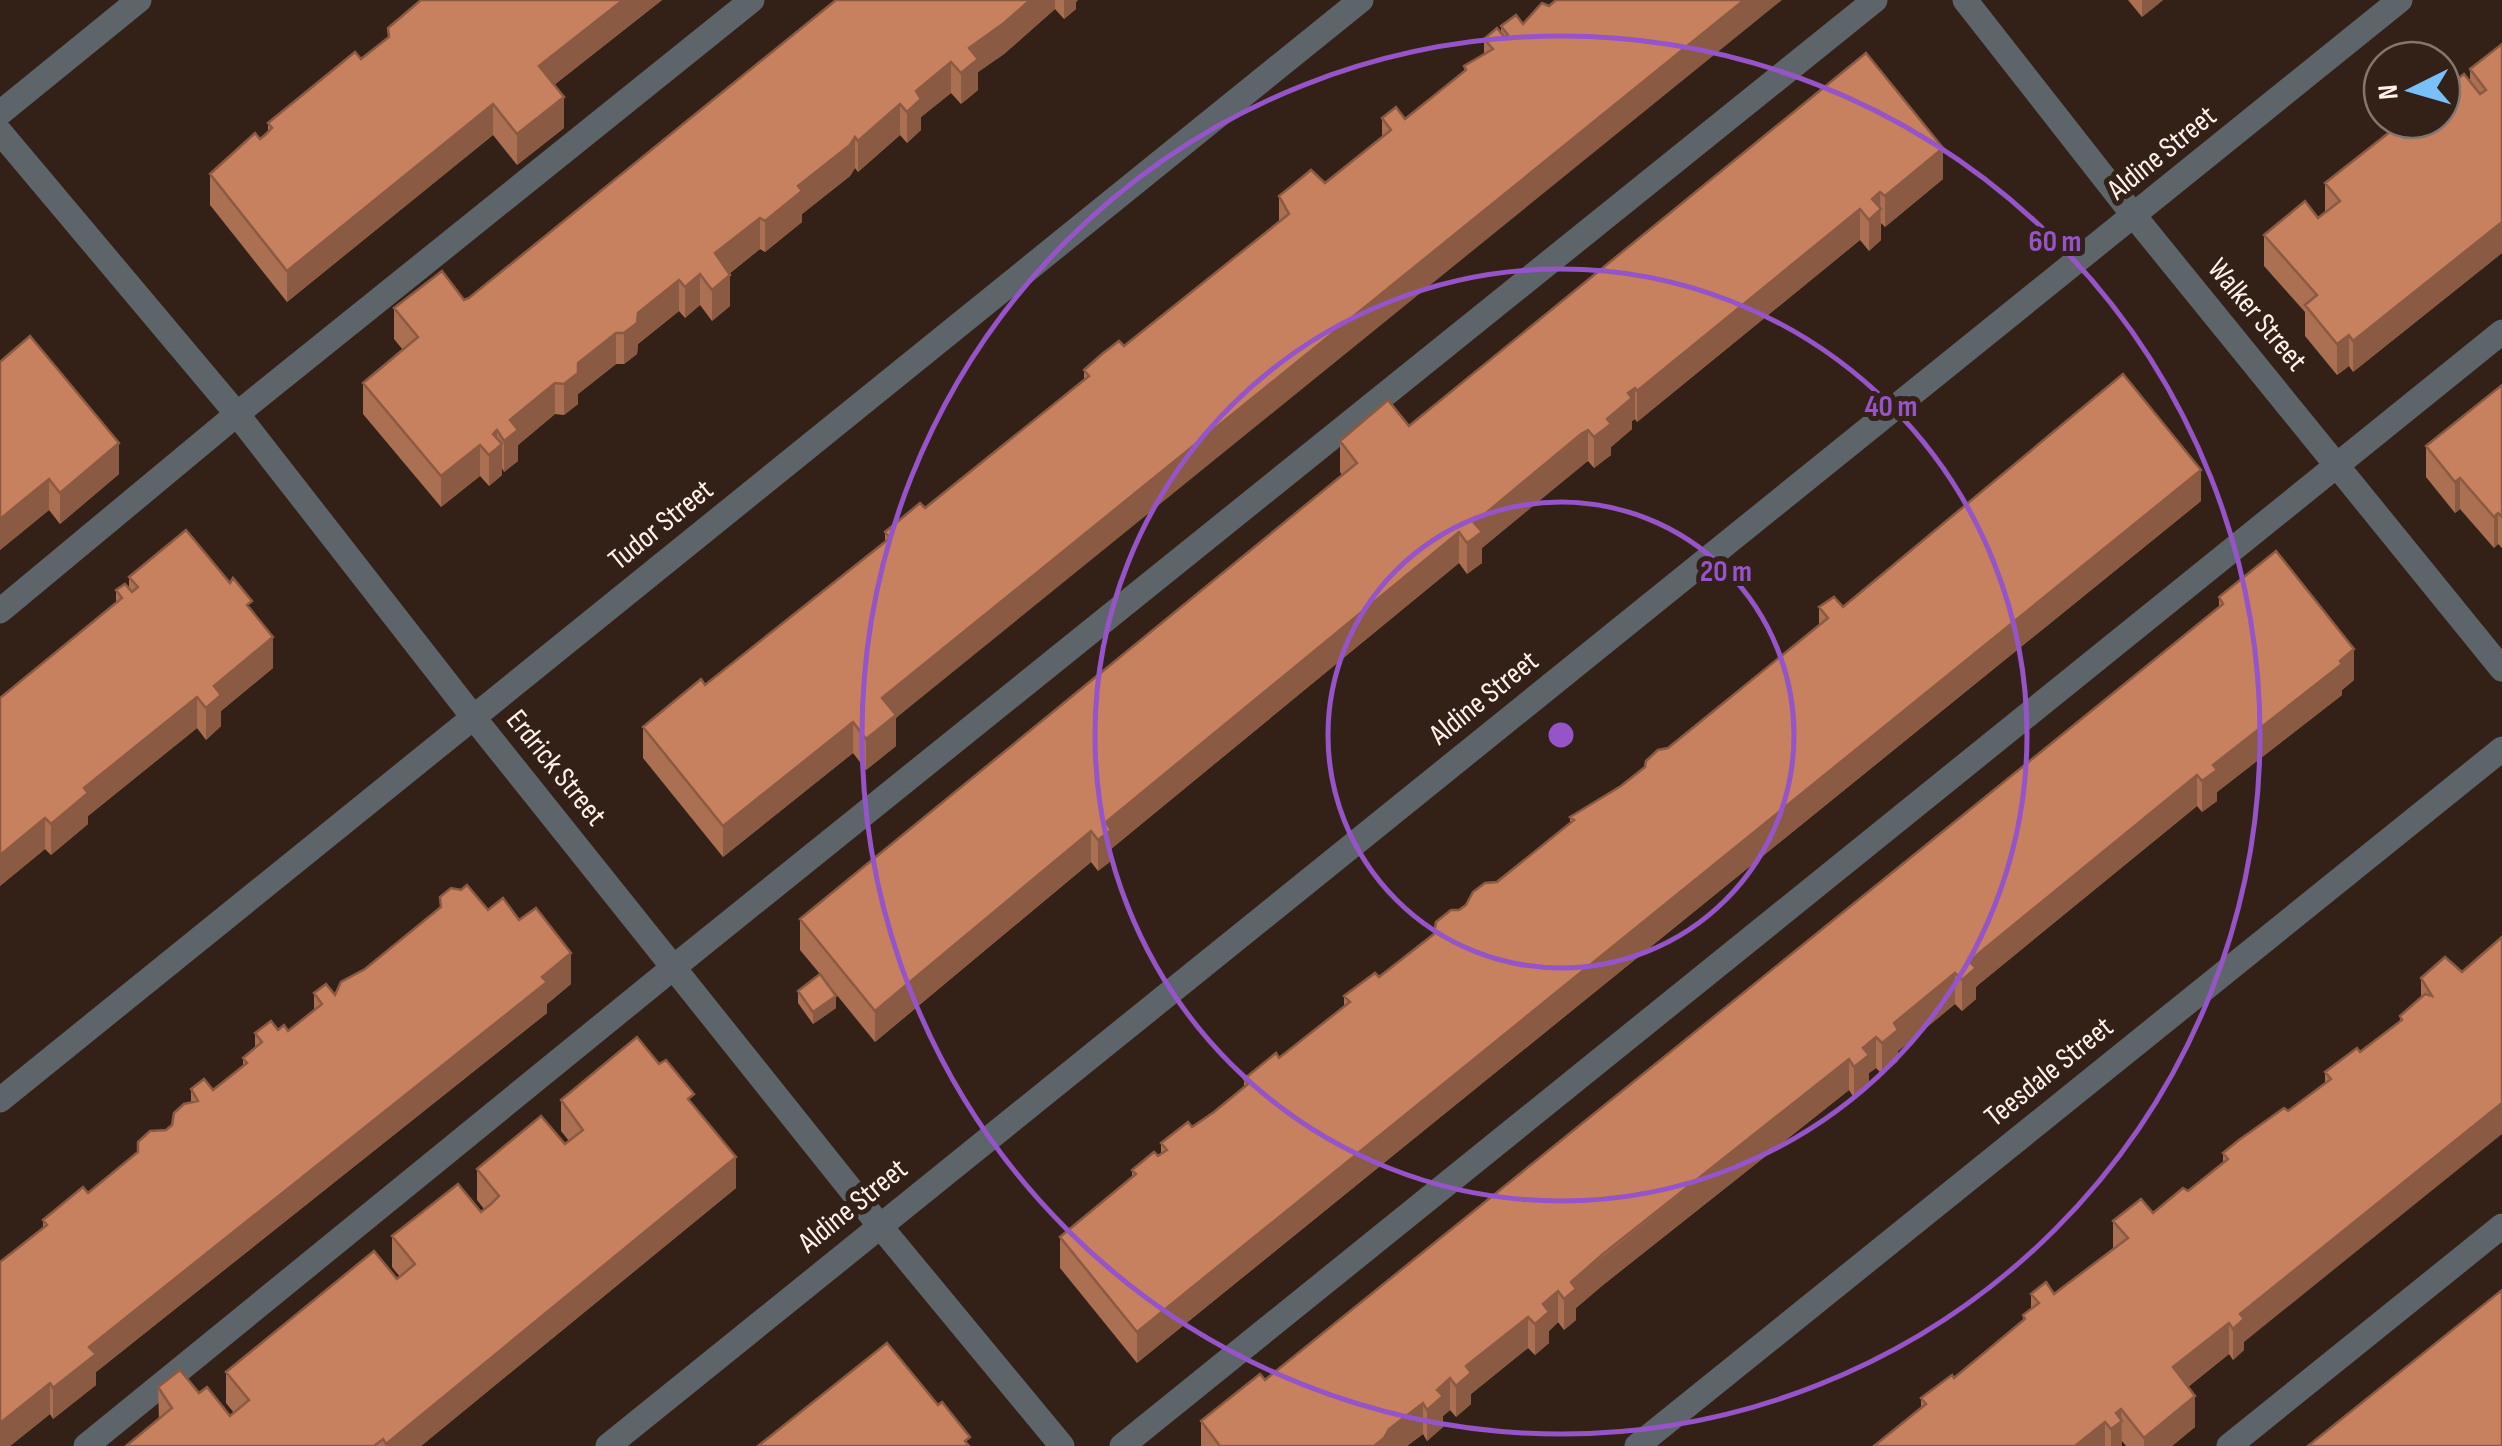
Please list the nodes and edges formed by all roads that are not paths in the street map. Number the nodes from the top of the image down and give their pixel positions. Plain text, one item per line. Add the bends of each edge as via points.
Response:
1 (139, 0) edge
2 (752, 0) edge
3 (1361, 0) edge
4 (1875, 0) edge
5 (1965, 0) edge
6 (2400, 0) edge
7 (0, 112) edge
8 (0, 132) edge
9 (2135, 217) junction
10 (2502, 332) edge
11 (237, 414) junction
12 (2338, 464) junction
13 (0, 611) edge
14 (2502, 669) edge
15 (474, 718) junction
16 (2502, 749) edge
17 (674, 967) junction
18 (0, 1100) edge
19 (880, 1226) junction
20 (2502, 1226) edge
21 (86, 1446) edge
22 (608, 1446) edge
23 (1062, 1446) edge
24 (1122, 1446) edge
25 (1637, 1446) edge
26 (2229, 1446) edge

1 - 7 street
2 - 11 street
3 - 15 street, Tudor Street
4 - 17 street
5 - 9 street, Walker Street
6 - 9 street, Aldine Street
8 - 11 street, Erdrick Street
9 - 12 street, Walker Street
9 - 19 street, Aldine Street
10 - 12 street
11 - 13 street
11 - 15 street, Erdrick Street
12 - 14 street, Walker Street
12 - 24 street
15 - 17 street, Erdrick Street
15 - 18 street, Tudor Street
16 - 25 street, Teesdale Street
17 - 19 street, Erdrick Street
17 - 21 street
19 - 22 street, Aldine Street
19 - 23 street, Erdrick Street
20 - 26 street

